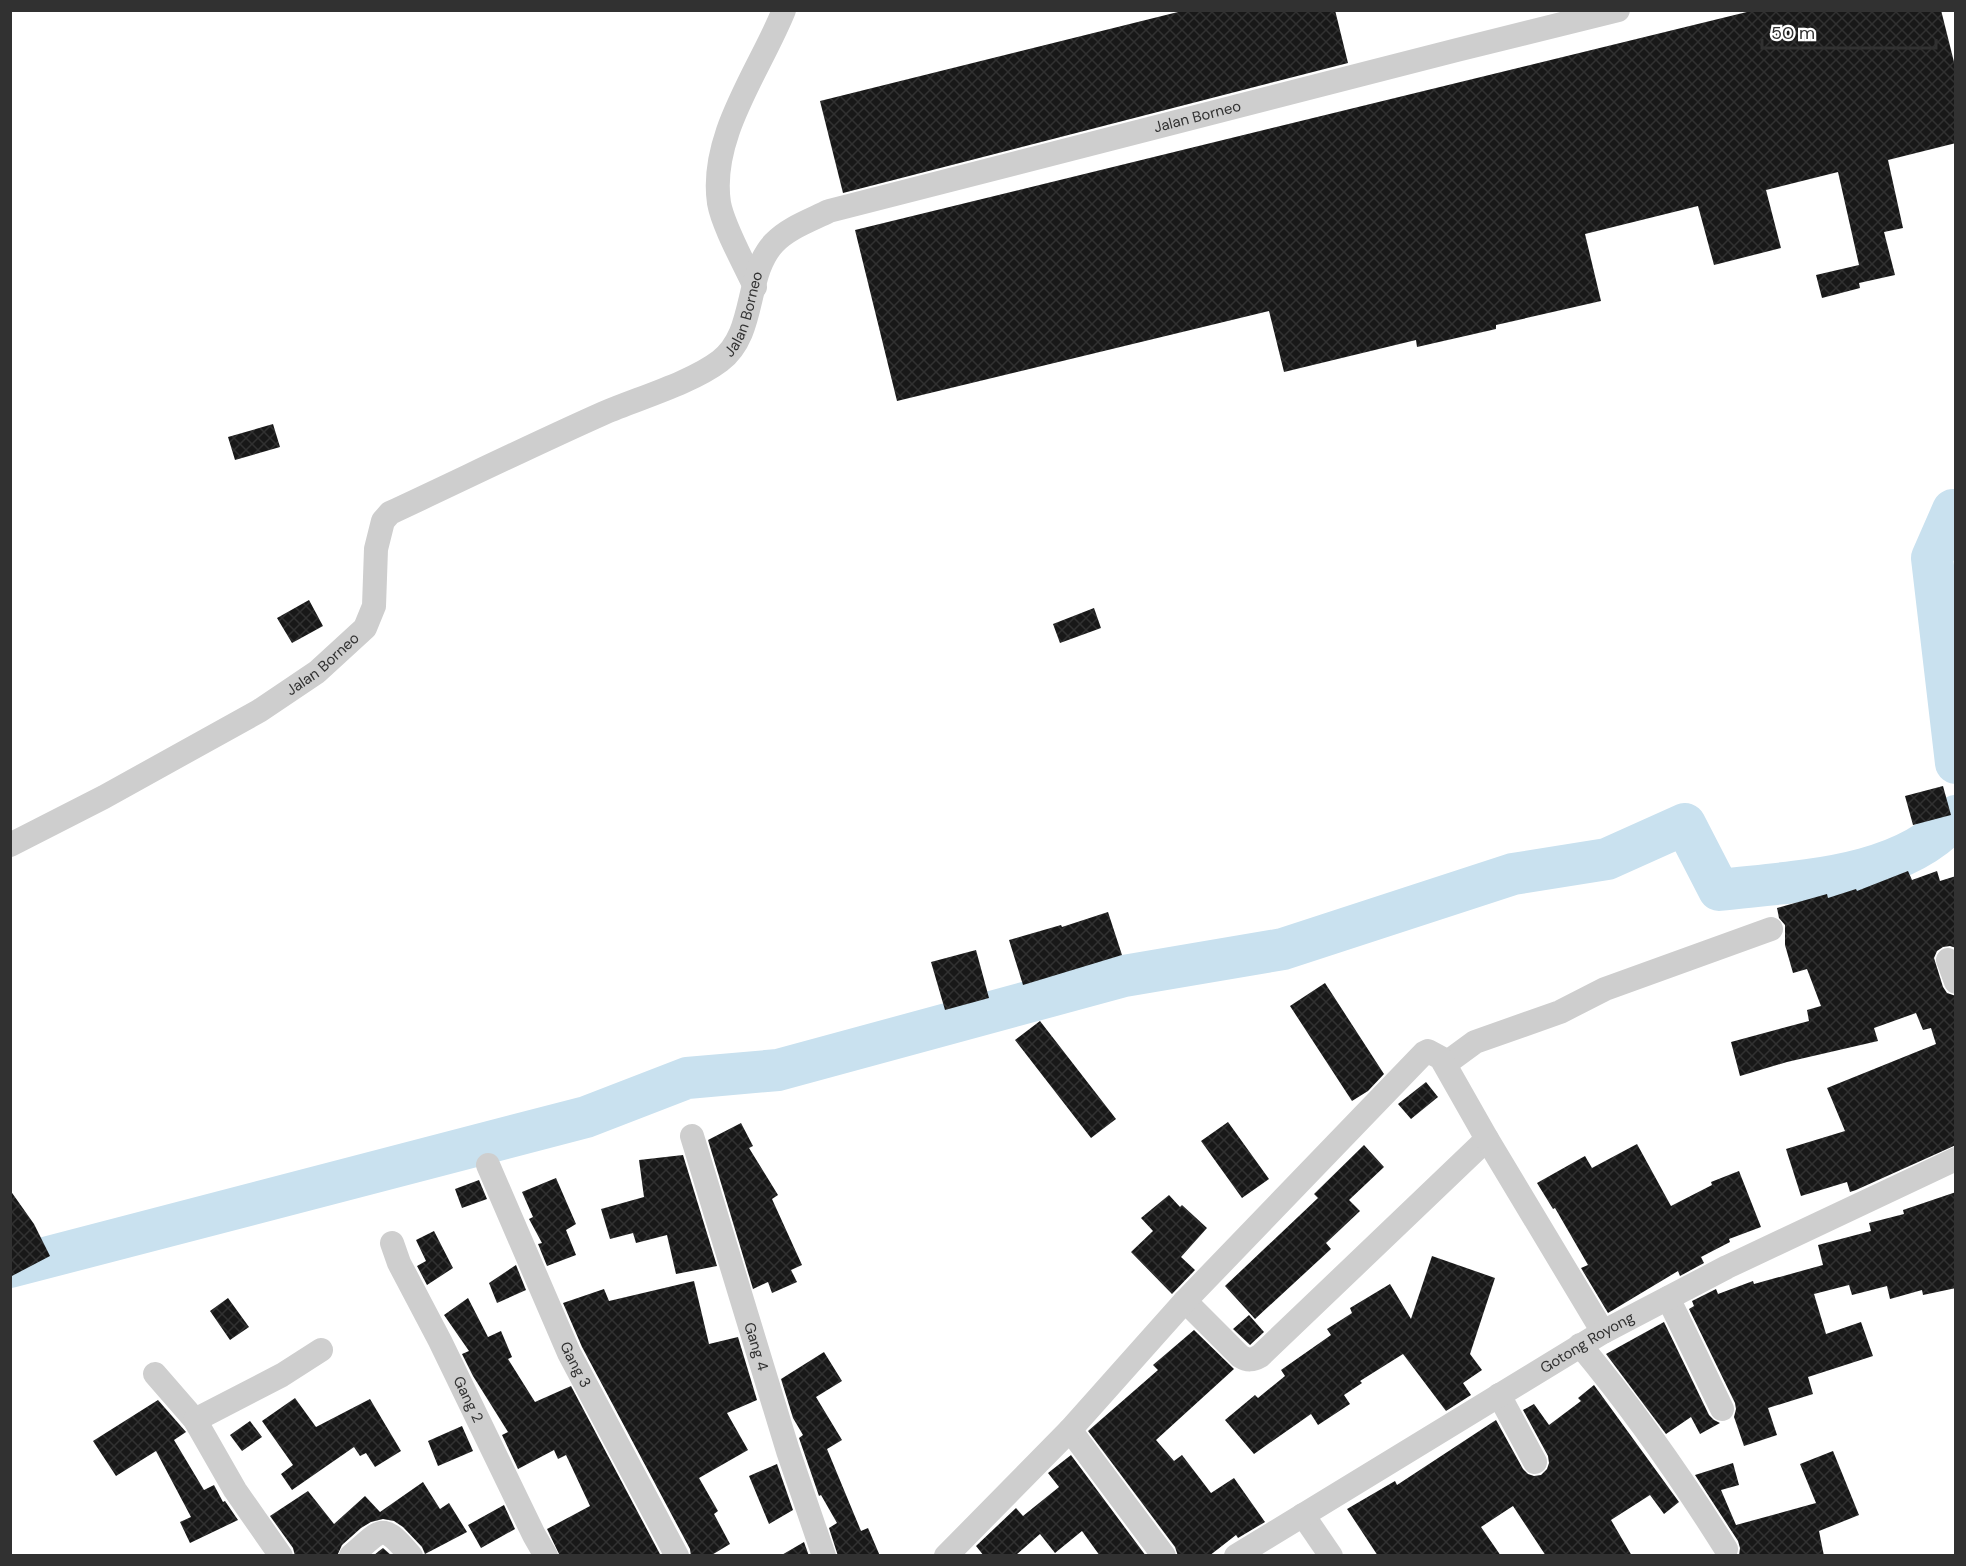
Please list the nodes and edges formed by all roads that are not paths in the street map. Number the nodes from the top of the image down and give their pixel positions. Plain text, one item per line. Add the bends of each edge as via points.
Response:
1 (784, 10) edge
2 (1618, 10) edge
3 (755, 288) junction
4 (10, 844) edge
5 (1771, 929) dead end
6 (1445, 1064) junction
7 (692, 1136) dead end
8 (1487, 1139) junction
9 (1956, 1158) edge
10 (488, 1165) dead end
11 (392, 1243) dead end
12 (1668, 1298) junction
13 (1185, 1301) junction
14 (1603, 1332) junction
15 (1580, 1346) junction
16 (321, 1350) dead end
17 (155, 1374) dead end
18 (1499, 1395) junction
19 (1722, 1409) dead end
20 (195, 1420) junction
21 (1070, 1430) junction
22 (1535, 1462) dead end
23 (1303, 1515) junction
24 (1726, 1549) dead end
25 (281, 1556) edge
26 (351, 1556) edge
27 (411, 1556) edge
28 (546, 1556) edge
29 (677, 1556) edge
30 (824, 1556) edge
31 (946, 1556) edge
32 (1164, 1556) edge
33 (1236, 1556) edge
34 (1331, 1556) edge

1 - 3 street via 728,127 719,169 719,204
2 - 3 street, Jalan Borneo via 829,211 790,230 774,243 762,261
3 - 4 street, Jalan Borneo via 736,344 705,371 593,418 390,513 383,521 376,549 374,606 365,628 317,672 259,711
5 - 6 street via 1605,989 1560,1012 1475,1042
6 - 8 street
6 - 13 street via 1438,1054 1424,1053
7 - 30 street, Gang 4
8 - 13 street via 1260,1356 1244,1359
8 - 14 street
9 - 12 street, Gotong Royong
10 - 29 street, Gang 3 via 569,1353
11 - 28 street, Gang 2
12 - 14 street, Gotong Royong
12 - 19 street
13 - 21 street
14 - 15 street, Gotong Royong
15 - 18 street, Gotong Royong
15 - 24 street via 1637,1416
16 - 20 street
17 - 20 street
18 - 22 street
18 - 23 street, Gotong Royong
20 - 25 street via 235,1490
21 - 31 street
21 - 32 street
23 - 33 street, Gotong Royong
23 - 34 street
26 - 27 street via 384,1532 393,1534

